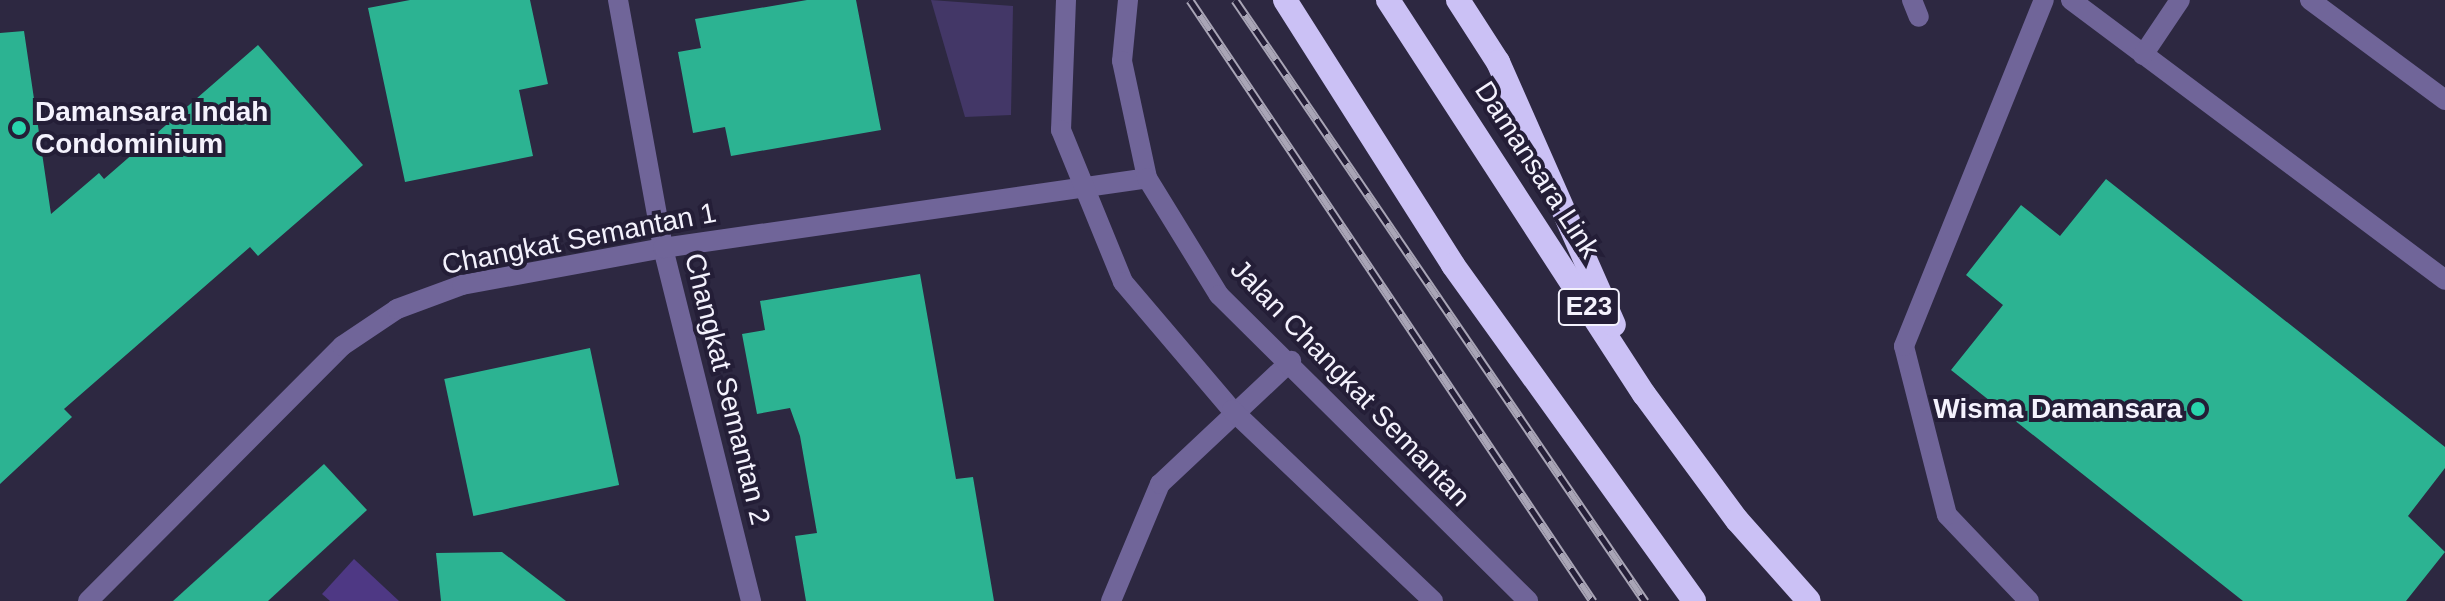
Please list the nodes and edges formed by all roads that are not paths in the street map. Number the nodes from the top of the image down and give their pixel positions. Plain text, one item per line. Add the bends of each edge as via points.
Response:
1 (618, 0) edge
2 (1066, 0) edge
3 (1128, 0) edge
4 (1285, 0) edge
5 (1388, 0) edge
6 (1458, 0) edge
7 (2044, 0) edge
8 (2071, 0) edge
9 (2180, 0) edge
10 (2310, 0) edge
11 (2143, 55) junction
12 (2445, 100) edge
13 (1147, 178) junction
14 (1078, 183) junction
15 (663, 248) junction
16 (2445, 280) edge
17 (1291, 361) junction
18 (1644, 394) junction
19 (1232, 410) junction
20 (88, 601) edge
21 (751, 601) edge
22 (1111, 601) edge
23 (1433, 601) edge
24 (1528, 601) edge
25 (1694, 601) edge
26 (1809, 601) edge
27 (2029, 601) edge

1 - 15 street, Changkat Semantan 2
2 - 14 street via 1061,130
3 - 13 street, Jalan Changkat Semantan via 1122,61
4 - 25 highway via 1453,265
5 - 18 highway, Damansara Link / E23
6 - 18 highway via 1498,62
7 - 27 street via 1904,346 1947,515
8 - 11 street
9 - 11 street
10 - 12 street
11 - 16 street
13 - 14 street, Changkat Semantan 1
13 - 17 street, Jalan Changkat Semantan via 1219,295
14 - 15 street, Changkat Semantan 1
14 - 19 street via 1123,282
15 - 20 street, Changkat Semantan 1 via 462,285 397,309 342,346
15 - 21 street, Changkat Semantan 2
17 - 19 street
17 - 24 street, Jalan Changkat Semantan
18 - 26 highway, Damansara Link / E23 via 1737,520
19 - 22 street via 1160,484
19 - 23 street

